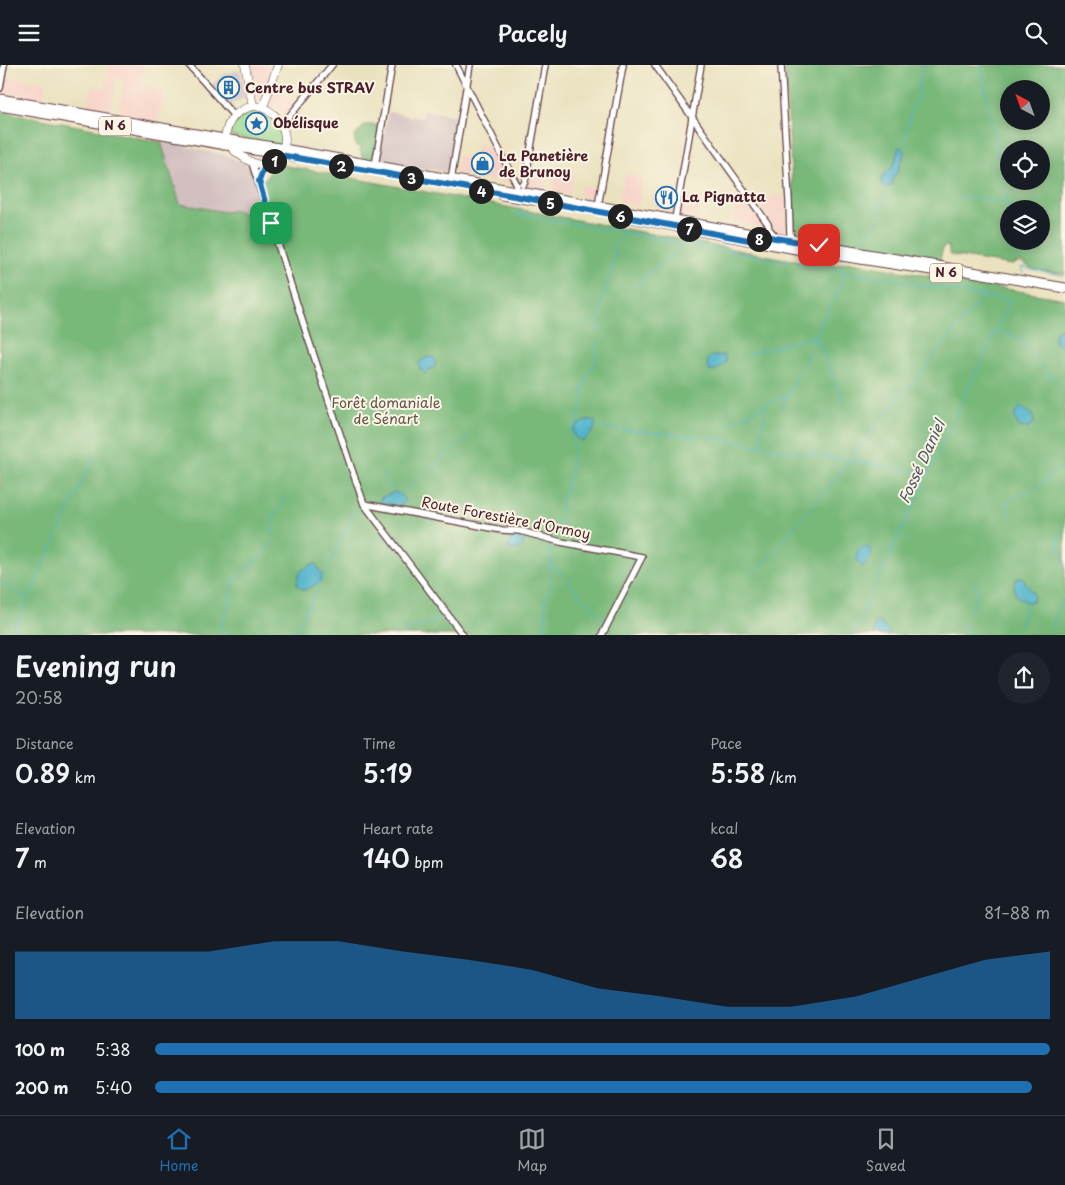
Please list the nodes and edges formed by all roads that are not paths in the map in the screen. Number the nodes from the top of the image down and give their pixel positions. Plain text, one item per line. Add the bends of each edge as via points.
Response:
1 (4, 65) edge
2 (190, 65) edge
3 (245, 65) edge
4 (278, 65) edge
5 (332, 65) edge
6 (392, 65) edge
7 (456, 65) edge
8 (470, 65) edge
9 (545, 65) edge
10 (623, 65) edge
11 (655, 65) edge
12 (701, 65) edge
13 (781, 65) edge
14 (466, 86) junction
15 (0, 88) edge
16 (0, 99) edge
17 (0, 106) edge
18 (253, 106) junction
19 (263, 107) junction
20 (234, 116) junction
21 (692, 118) junction
22 (282, 123) junction
23 (194, 140) junction
24 (227, 143) junction
25 (282, 152) junction
26 (239, 154) junction
27 (252, 163) junction
28 (268, 164) junction
29 (375, 166) junction
30 (450, 179) junction
31 (259, 181) junction
32 (519, 188) junction
33 (598, 206) junction
34 (675, 219) junction
35 (768, 225) junction
36 (759, 238) junction
37 (777, 238) junction
38 (791, 241) junction
39 (796, 249) junction
40 (1065, 288) edge
41 (1065, 294) edge
42 (364, 504) junction
43 (463, 635) edge
44 (602, 635) edge

1 - 15 street
2 - 20 street
3 - 18 main road
4 - 19 main road
5 - 22 street
6 - 29 street
7 - 14 street
8 - 14 street
9 - 32 street via 524,182
10 - 33 street
11 - 21 street
12 - 21 street
13 - 38 street
14 - 30 street
14 - 32 street
16 - 24 main road, N 6
17 - 23 main road, N 6
18 - 19 main road
18 - 20 main road
19 - 22 main road
20 - 24 main road via 227,128
21 - 34 street
21 - 35 street
22 - 25 main road via 285,133
23 - 24 main road, N 6
23 - 26 main road via 200,145
24 - 25 main road, N 6
24 - 26 main road
25 - 28 main road via 278,159
25 - 29 main road, N 6
25 - 36 main road, N 6
26 - 27 main road
27 - 28 main road
27 - 31 street
28 - 31 street
29 - 30 main road, N 6
30 - 32 main road, N 6
31 - 42 street
32 - 33 main road, N 6
33 - 34 main road, N 6
34 - 36 main road, N 6
35 - 36 street
35 - 37 street
36 - 37 main road, N 6
36 - 39 main road, N 6
37 - 38 main road, N 6
38 - 39 street
38 - 40 main road, N 6
39 - 41 main road, N 6
42 - 43 street
42 - 44 street, Route Forestière d'Ormoy via 520,531 642,557

